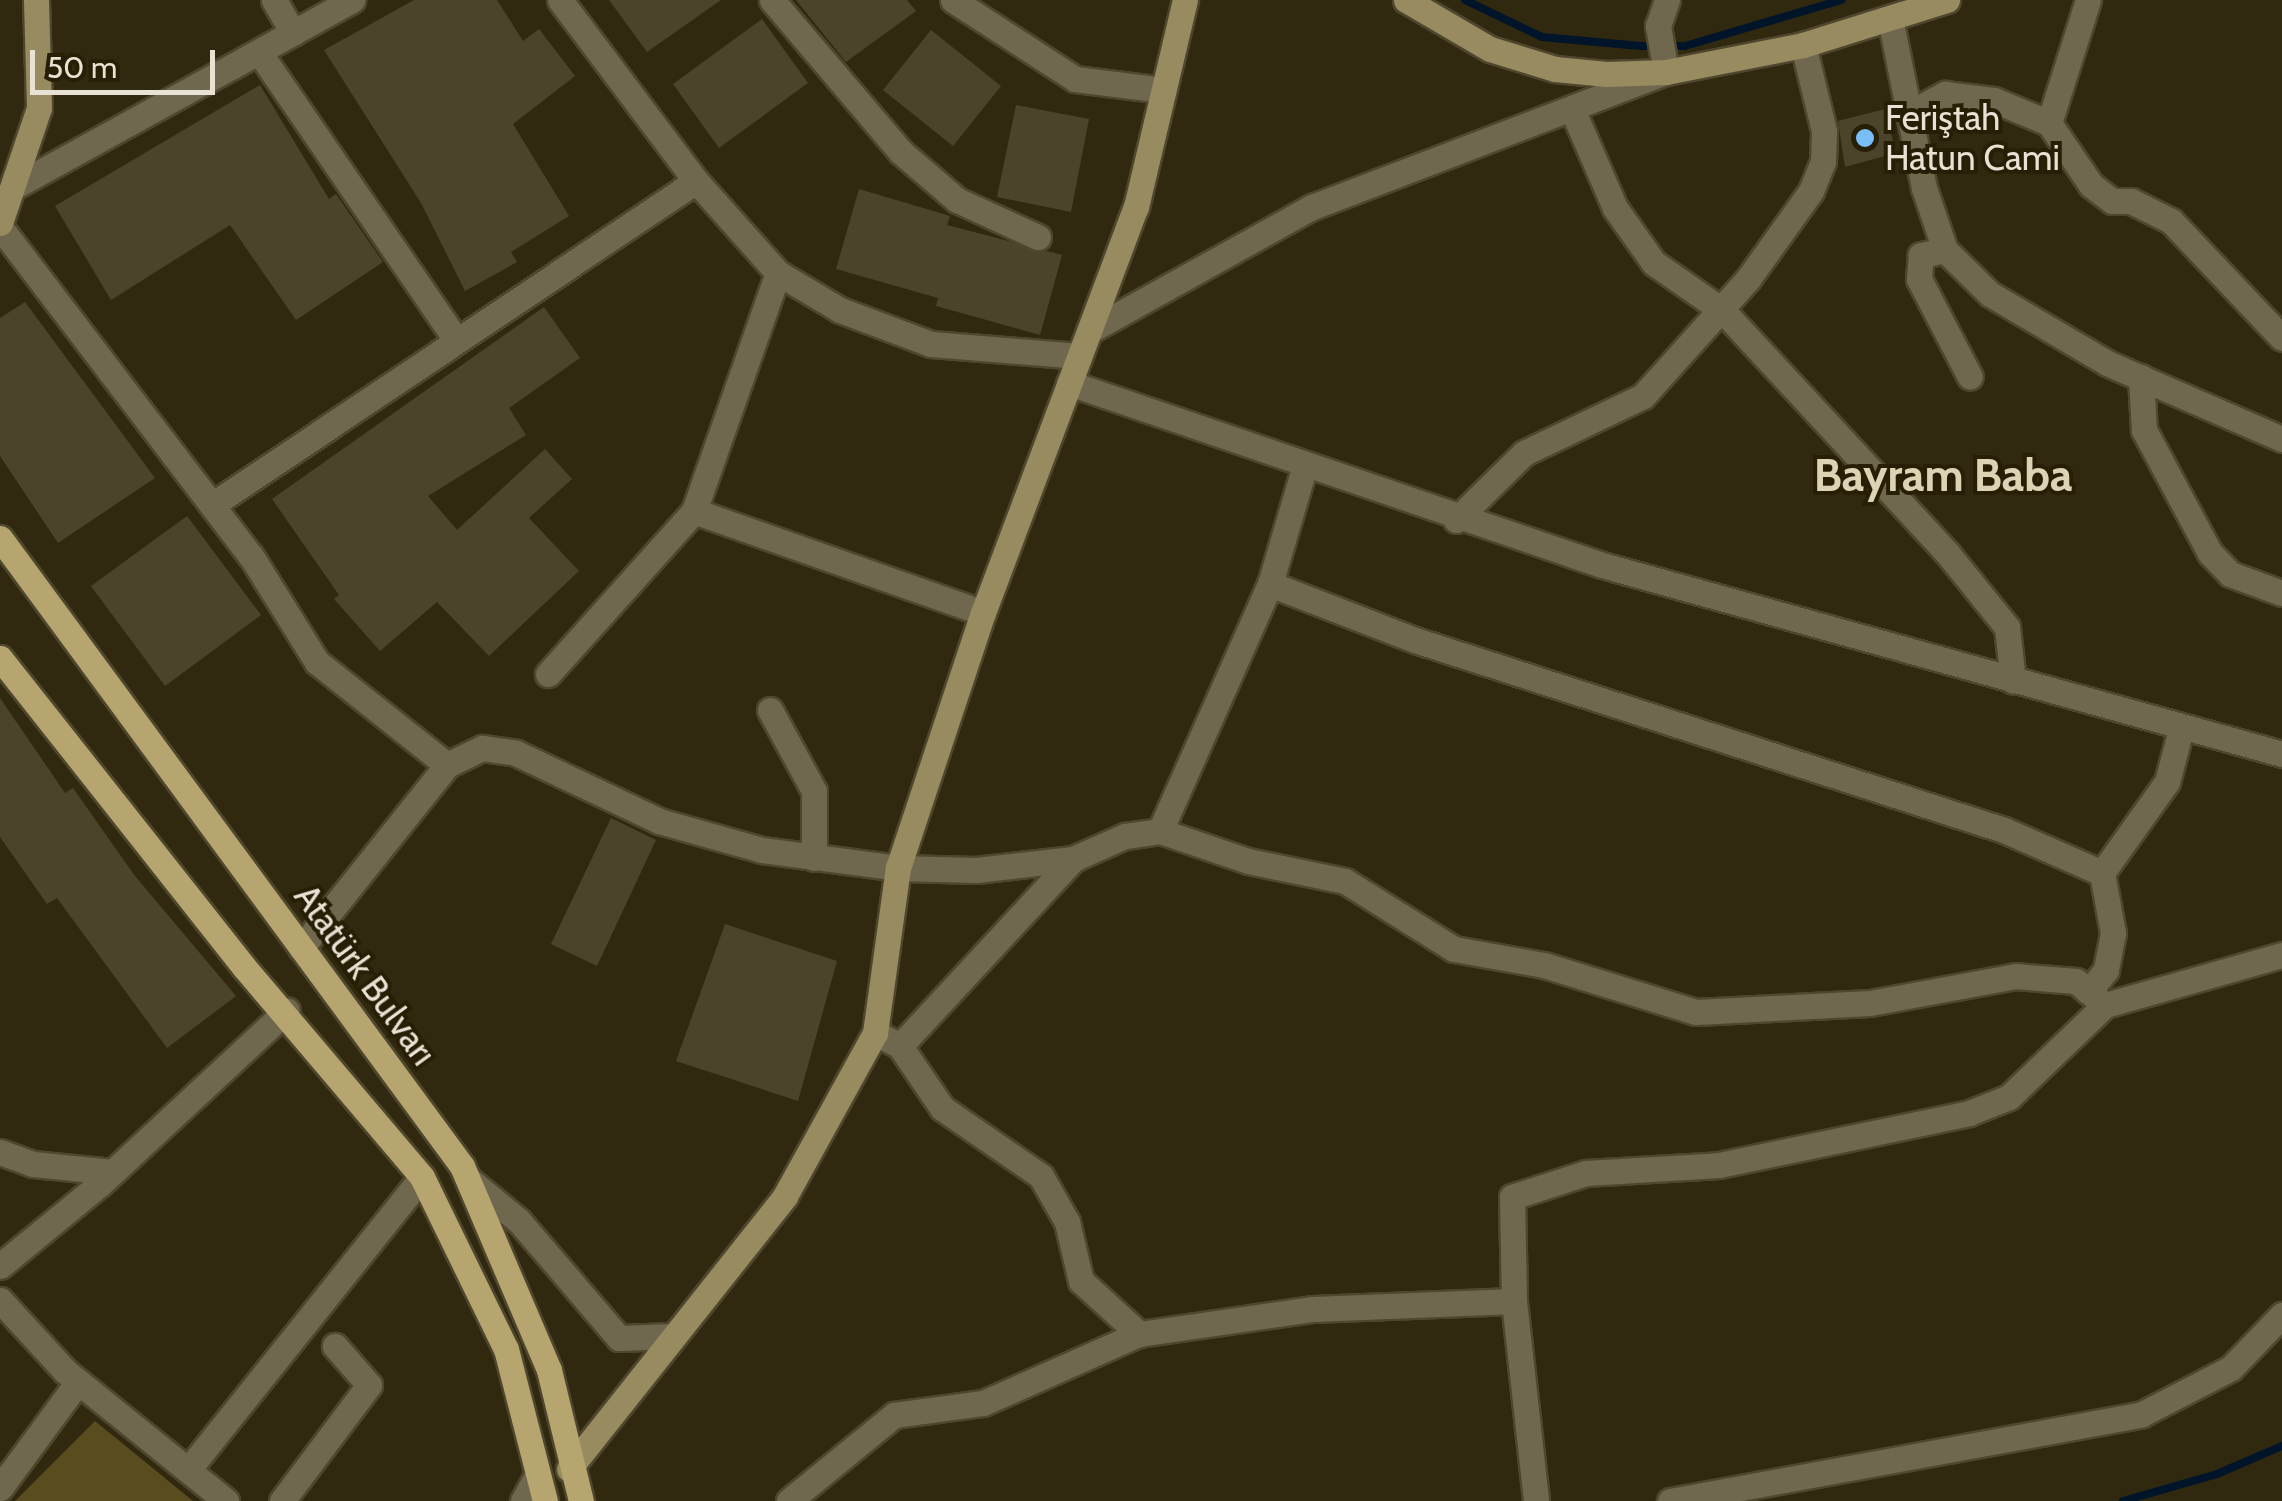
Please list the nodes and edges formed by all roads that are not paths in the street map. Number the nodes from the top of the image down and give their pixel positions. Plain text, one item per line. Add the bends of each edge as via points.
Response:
1 (36, 0) edge
2 (274, 0) edge
3 (352, 0) edge
4 (560, 0) edge
5 (772, 0) edge
6 (953, 0) edge
7 (1184, 0) edge
8 (1406, 0) edge
9 (1667, 0) edge
10 (1947, 0) edge
11 (2088, 0) edge
12 (1890, 18) junction
13 (293, 33) junction
14 (1804, 45) junction
15 (259, 52) junction
16 (1663, 66) junction
17 (1163, 90) junction
18 (1572, 109) junction
19 (1912, 112) junction
20 (2048, 123) junction
21 (696, 181) junction
22 (17, 185) junction
23 (0, 225) edge
24 (1038, 237) dead end
25 (1946, 250) junction
26 (778, 273) junction
27 (1722, 310) junction
28 (1089, 331) junction
29 (454, 337) junction
30 (2282, 338) edge
31 (1080, 356) junction
32 (1970, 377) dead end
33 (2141, 377) junction
34 (1069, 384) junction
35 (2282, 439) edge
36 (1305, 465) junction
37 (212, 504) junction
38 (694, 511) junction
39 (1456, 520) junction
40 (0, 538) edge
41 (1270, 584) junction
42 (2282, 593) edge
43 (983, 613) junction
44 (0, 658) edge
45 (548, 674) dead end
46 (2014, 681) junction
47 (770, 710) dead end
48 (2180, 729) junction
49 (2282, 754) edge
50 (446, 765) junction
51 (1160, 831) junction
52 (814, 858) junction
53 (1073, 858) junction
54 (898, 868) junction
55 (2102, 873) junction
56 (301, 948) junction
57 (2282, 955) edge
58 (2096, 999) junction
59 (287, 1010) junction
60 (875, 1033) junction
61 (900, 1046) junction
62 (0, 1152) edge
63 (112, 1172) junction
64 (422, 1177) junction
65 (468, 1179) junction
66 (0, 1266) edge
67 (0, 1300) edge
68 (1514, 1300) junction
69 (2282, 1315) edge
70 (1138, 1334) junction
71 (673, 1336) junction
72 (335, 1346) dead end
73 (78, 1382) junction
74 (569, 1469) junction
75 (188, 1470) junction
76 (0, 1488) edge
77 (541, 1489) edge
78 (226, 1501) edge
79 (282, 1501) edge
80 (523, 1501) edge
81 (580, 1501) edge
82 (790, 1501) edge
83 (1536, 1501) edge
84 (1670, 1501) edge

1 - 22 street via 40,108
2 - 13 street
3 - 13 street
4 - 21 street
5 - 24 street via 901,152 956,200
6 - 17 street via 1075,78
7 - 17 street
8 - 16 street via 1490,50 1555,69
9 - 16 street via 1658,26
10 - 12 street
11 - 20 street
12 - 14 street
12 - 19 street
13 - 15 street
14 - 16 street
14 - 27 street via 1824,131 1823,161 1811,192
15 - 22 street
15 - 29 street
16 - 18 street
17 - 28 street via 1136,207
18 - 27 street via 1614,208 1654,263
18 - 28 street via 1312,207
19 - 20 street via 1945,94 1994,100
19 - 25 street via 1927,203
20 - 30 street via 2091,185 2112,201 2131,201 2171,221
21 - 26 street
21 - 29 street
22 - 23 street
23 - 37 street
25 - 32 street via 1921,254 1919,279
25 - 33 street via 1990,294
26 - 31 street via 840,310 932,344
26 - 38 street
27 - 39 street via 1643,396 1524,454
27 - 46 street via 2007,627
28 - 31 street
29 - 37 street
31 - 34 street
33 - 35 street
33 - 42 street via 2144,430 2210,553 2230,574
34 - 36 street
34 - 43 street
36 - 39 street
36 - 41 street
37 - 50 street via 317,662
38 - 43 street
38 - 45 street
39 - 46 street
40 - 56 main road, Atatürk Bulvarı
41 - 51 street
41 - 55 street via 1415,640 2004,830
43 - 54 street
44 - 59 main road via 244,967
46 - 48 street
47 - 52 street via 814,792
48 - 49 street
48 - 55 street via 2167,782
50 - 52 street via 465,750 516,752 658,821
50 - 56 street
51 - 53 street via 1125,836
51 - 58 street via 1248,862 1345,882 1454,950 1544,965 1696,1012 1870,1004 2015,976 2057,976
52 - 54 street
53 - 54 street via 976,870
53 - 61 street
54 - 60 street
55 - 58 street via 2113,933
56 - 65 main road, Atatürk Bulvarı
57 - 58 street
58 - 68 street via 2008,1097 1969,1113 1719,1165 1586,1173 1512,1196
59 - 63 street
59 - 64 main road
60 - 61 street
60 - 71 street via 785,1196
61 - 70 street via 942,1108 1041,1176 1067,1222 1081,1281
62 - 63 street via 33,1164
63 - 66 street
64 - 75 street
64 - 77 main road via 506,1349
65 - 71 street via 519,1221 618,1338
65 - 74 main road, Atatürk Bulvarı via 549,1370
67 - 73 street
68 - 70 street via 1314,1309
68 - 83 street
69 - 84 street via 2230,1368 2142,1414
70 - 82 street via 983,1403 894,1415
71 - 74 street via 644,1382
72 - 79 street via 369,1385
73 - 75 street
73 - 76 street
74 - 81 main road, Atatürk Bulvarı
75 - 78 street
77 - 80 street

